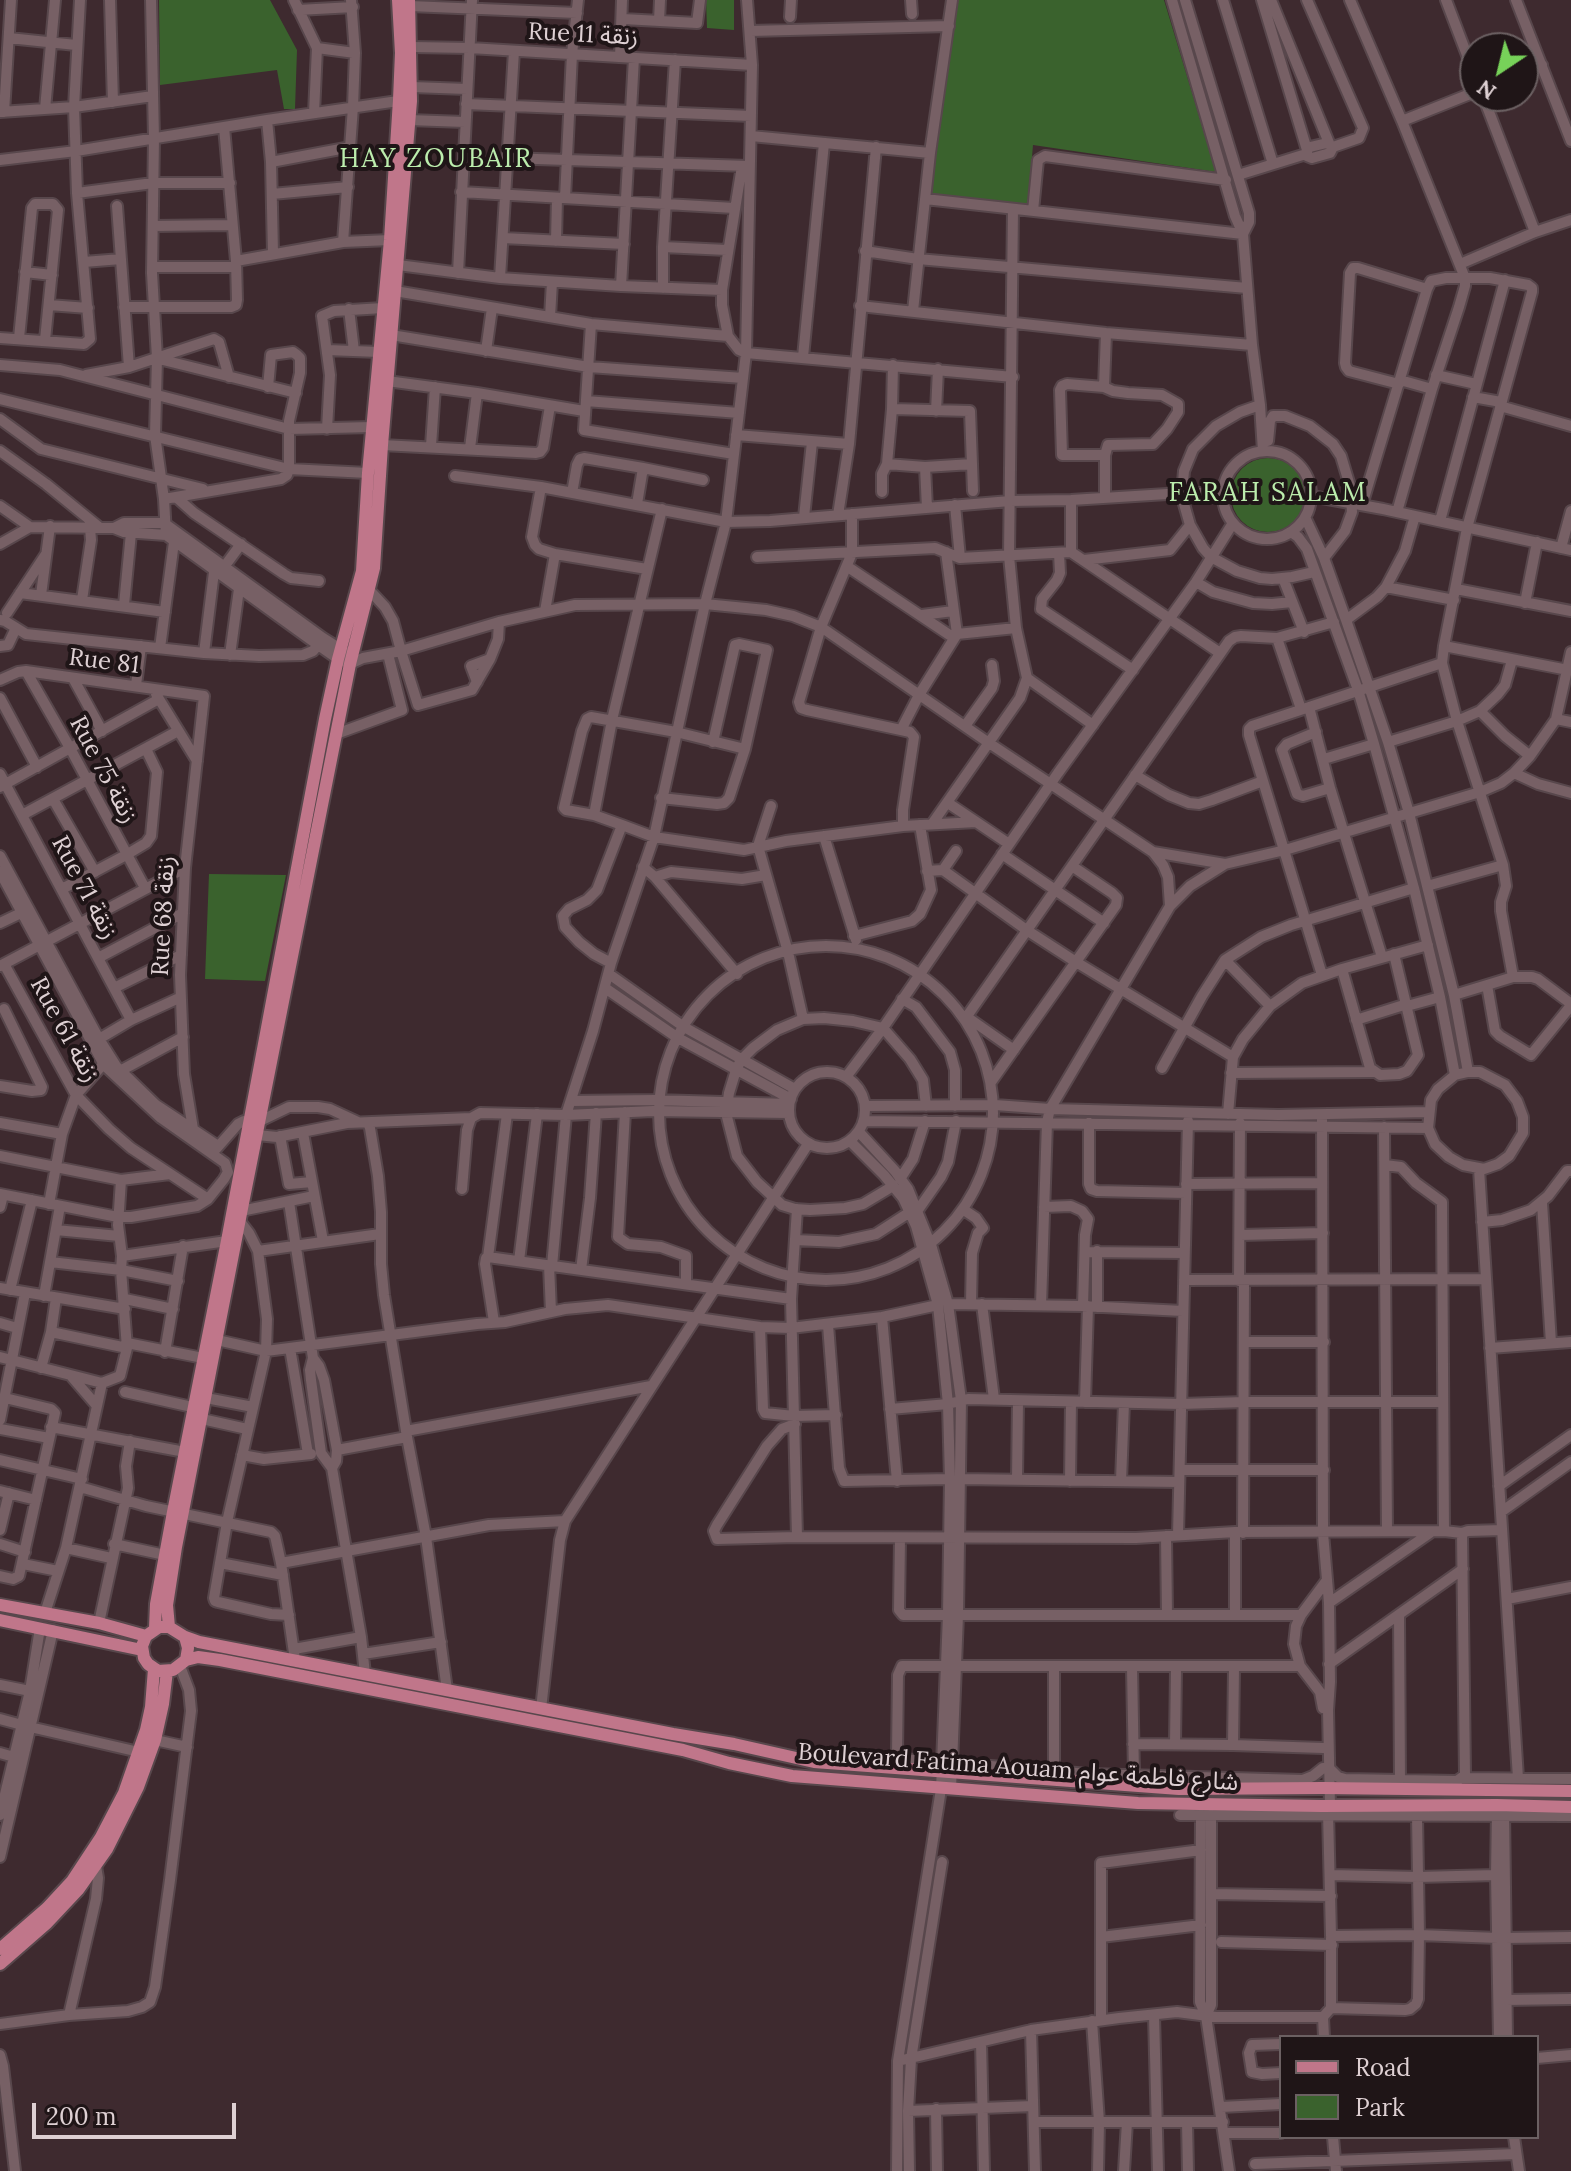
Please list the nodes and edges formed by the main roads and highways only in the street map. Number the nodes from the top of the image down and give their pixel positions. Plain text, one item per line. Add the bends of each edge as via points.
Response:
1 (406, 2) edge
2 (407, 96) junction
3 (392, 264) junction
4 (364, 589) junction
5 (349, 657) junction
6 (255, 1120) junction
7 (201, 1408) junction
8 (178, 1513) junction
9 (0, 1605) edge
10 (0, 1620) edge
11 (169, 1627) junction
12 (150, 1632) junction
13 (185, 1637) junction
14 (142, 1650) junction
15 (183, 1663) junction
16 (160, 1670) junction
17 (1134, 1775) road end
18 (1556, 1779) road end
19 (1142, 1787) junction
20 (1569, 1787) edge
21 (1571, 1807) edge
22 (0, 1949) edge
23 (0, 1964) edge

1 - 2 main road via 412,47
1 - 2 main road via 401,53
2 - 3 main road via 409,120
2 - 3 main road via 390,240
3 - 4 main road via 368,473
3 - 4 main road via 395,291 374,568
4 - 5 main road
5 - 6 main road
5 - 6 main road via 325,719
6 - 7 main road via 203,1358
6 - 7 main road via 257,1135
7 - 8 main road
7 - 8 main road via 185,1452
8 - 11 main road
8 - 12 main road
9 - 12 main road
10 - 14 main road
11 - 12 main road
11 - 13 main road
12 - 14 main road
13 - 15 main road
13 - 19 main road, Boulevard Fatima Aouam شارع فاطمة عوام via 804,1761 987,1770
14 - 16 main road
15 - 16 main road
15 - 21 main road, Boulevard Fatima Aouam شارع فاطمة عوام via 198,1657 220,1660 683,1750 781,1774 1204,1811
16 - 22 main road via 139,1752 101,1837 72,1881
16 - 23 main road via 163,1704 155,1740 124,1816 78,1890
17 - 19 main road
18 - 20 main road
19 - 20 main road, Boulevard Fatima Aouam شارع فاطمة عوام

